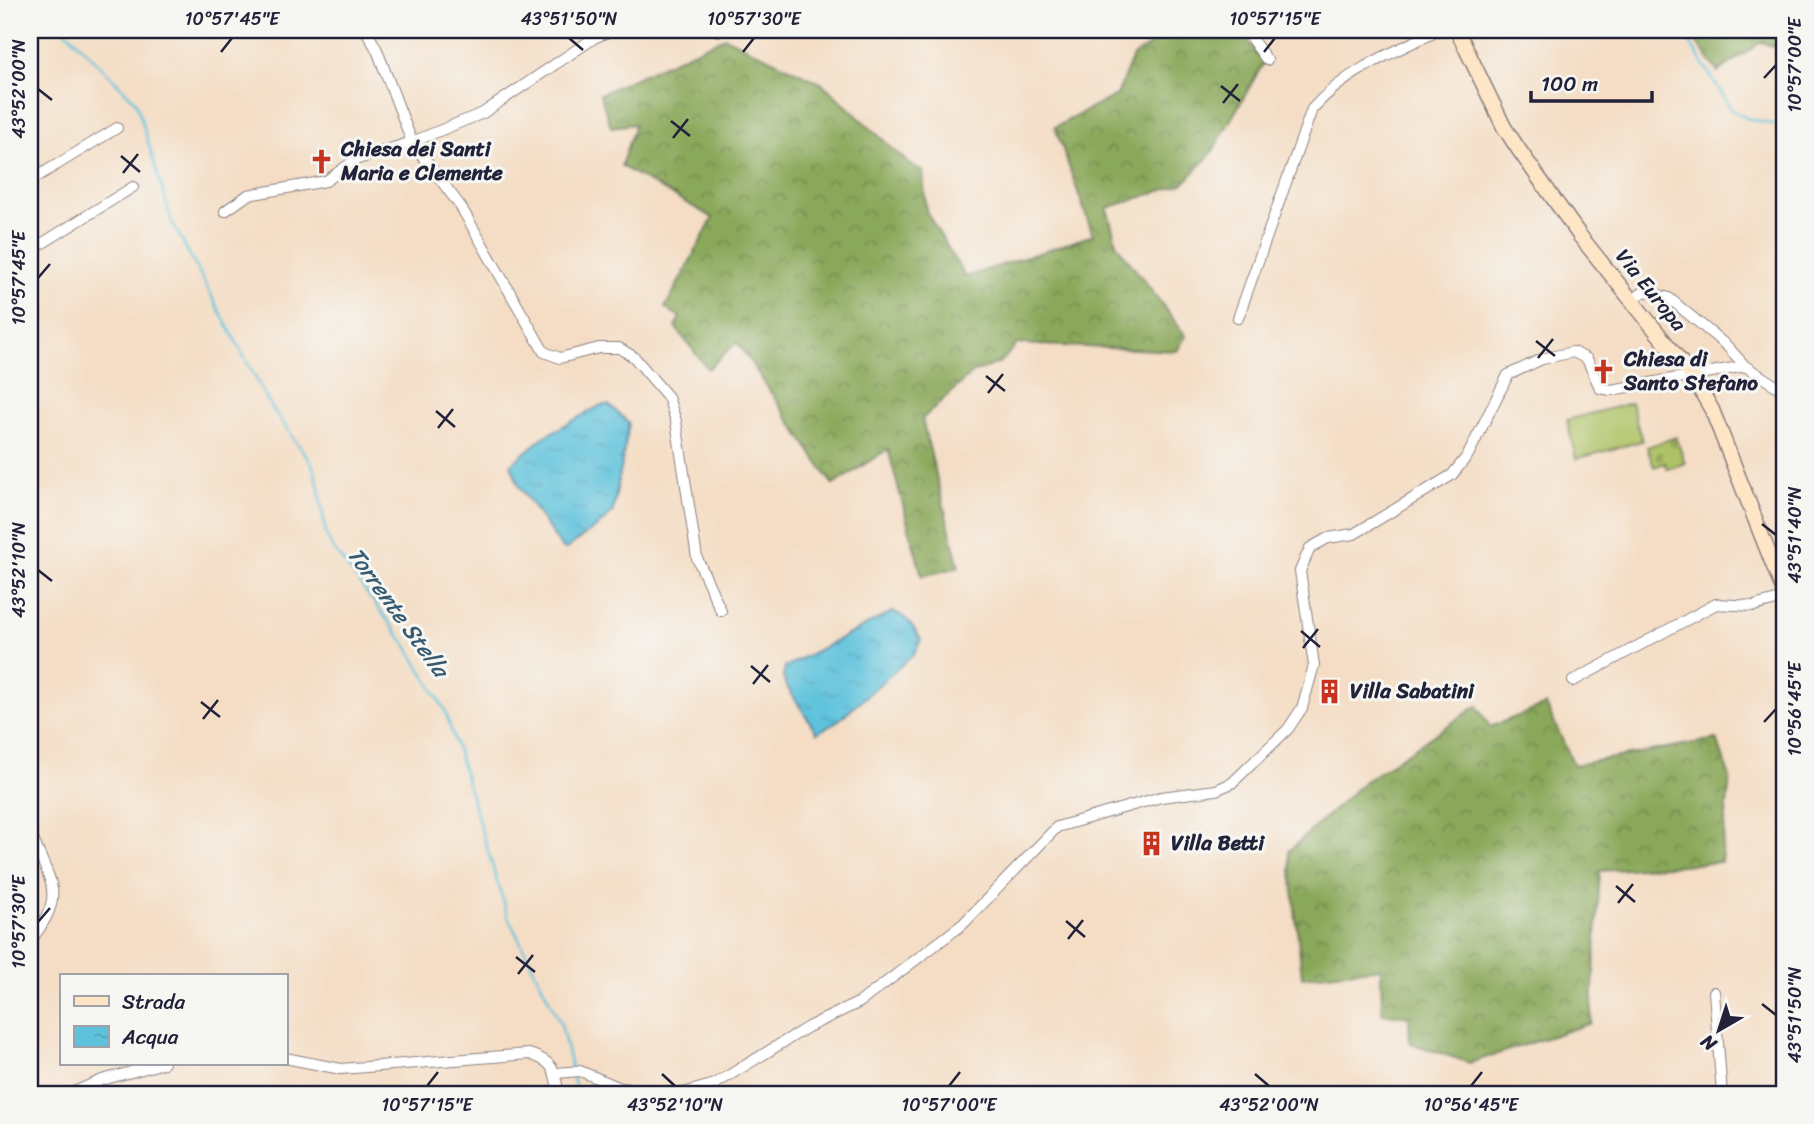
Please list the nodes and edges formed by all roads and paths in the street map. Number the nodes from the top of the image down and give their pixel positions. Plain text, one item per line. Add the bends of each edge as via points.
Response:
1 (366, 30) edge
2 (613, 30) edge
3 (1245, 30) edge
4 (1440, 30) edge
5 (1457, 30) edge
6 (1267, 60) dead end
7 (117, 128) dead end
8 (412, 142) junction
9 (30, 181) edge
10 (134, 187) dead end
11 (225, 211) dead end
12 (30, 251) edge
13 (1631, 300) junction
14 (1238, 318) dead end
15 (1745, 366) junction
16 (1693, 377) junction
17 (1784, 391) edge
18 (1784, 592) edge
19 (1784, 598) edge
20 (721, 611) dead end
21 (1573, 681) dead end
22 (30, 832) edge
23 (30, 941) edge
24 (1714, 992) dead end
25 (287, 1058) edge
26 (160, 1064) edge
27 (560, 1072) junction
28 (30, 1089) edge
29 (33, 1094) edge
30 (69, 1094) edge
31 (558, 1094) edge
32 (1722, 1094) edge

1 - 8 street
2 - 8 street via 483,113
3 - 6 street
4 - 14 street via 1354,71 1312,109
5 - 13 main road, Via Europa via 1504,127
7 - 9 street
8 - 11 street via 355,160 326,181 248,195
8 - 20 street via 461,207 544,352 560,358 619,348 634,357 668,397 677,421 697,558
10 - 12 street
13 - 15 street via 1644,291 1670,298
13 - 16 main road, Via Europa
15 - 16 street
15 - 17 street
16 - 18 main road, Via Europa via 1712,410
16 - 27 street via 1611,390 1597,384 1591,365 1581,354 1542,359 1508,375 1468,455 1452,475 1354,534 1328,538 1310,548 1300,571 1314,665 1302,708 1288,729 1225,787 1161,797 1058,827 962,924 860,1002 808,1027 715,1084 683,1093 635,1090 580,1071
19 - 21 street via 1754,606 1716,604
22 - 23 street via 51,880 53,901 45,922
24 - 32 street
25 - 27 street via 341,1069 528,1054 550,1062
26 - 30 street
27 - 31 street
28 - 29 street

